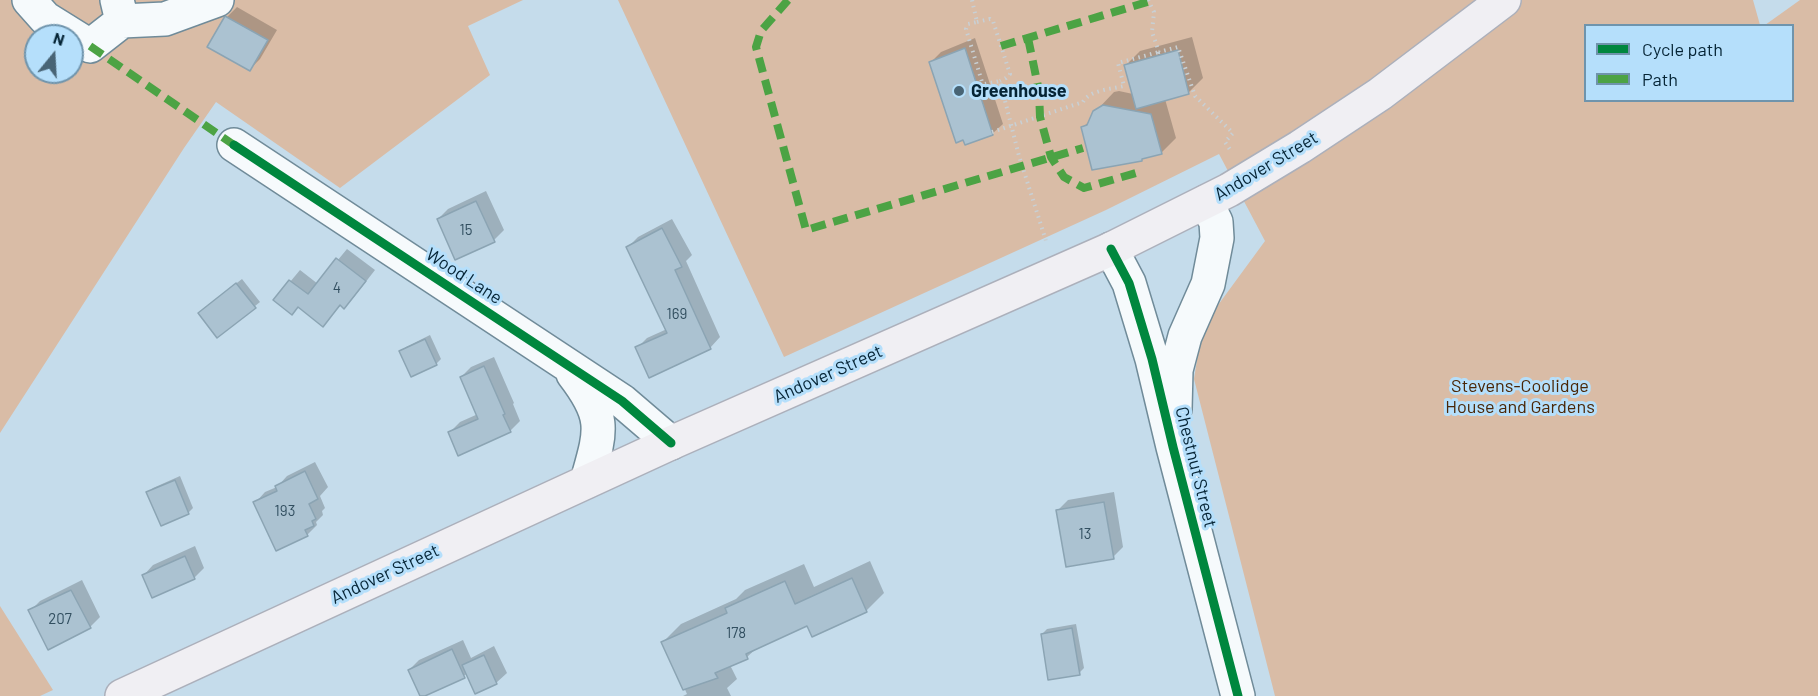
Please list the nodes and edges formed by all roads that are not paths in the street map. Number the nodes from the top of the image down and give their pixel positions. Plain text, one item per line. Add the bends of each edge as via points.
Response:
1 (29, 0) edge
2 (217, 0) edge
3 (1504, 0) edge
4 (120, 11) edge
5 (234, 145) dead end
6 (1206, 202) junction
7 (1111, 249) junction
8 (564, 363) junction
9 (671, 443) junction
10 (1173, 447) junction
11 (587, 481) junction
12 (122, 696) edge
13 (1238, 696) edge

1 - 4 street via 45,18 90,46
2 - 4 street via 165,19
3 - 6 main road, Andover Street via 1380,94 1248,180
5 - 8 street, Wood Lane
6 - 7 main road, Andover Street
6 - 10 street, Chestnut Street via 1216,222 1217,238 1208,284 1185,336 1176,370
7 - 9 main road, Andover Street
7 - 10 street, Chestnut Street via 1129,283 1139,314
8 - 9 street, Wood Lane via 622,401
8 - 11 street, Wood Lane via 596,409 599,439
9 - 11 main road, Andover Street
10 - 13 street, Chestnut Street
11 - 12 main road, Andover Street

